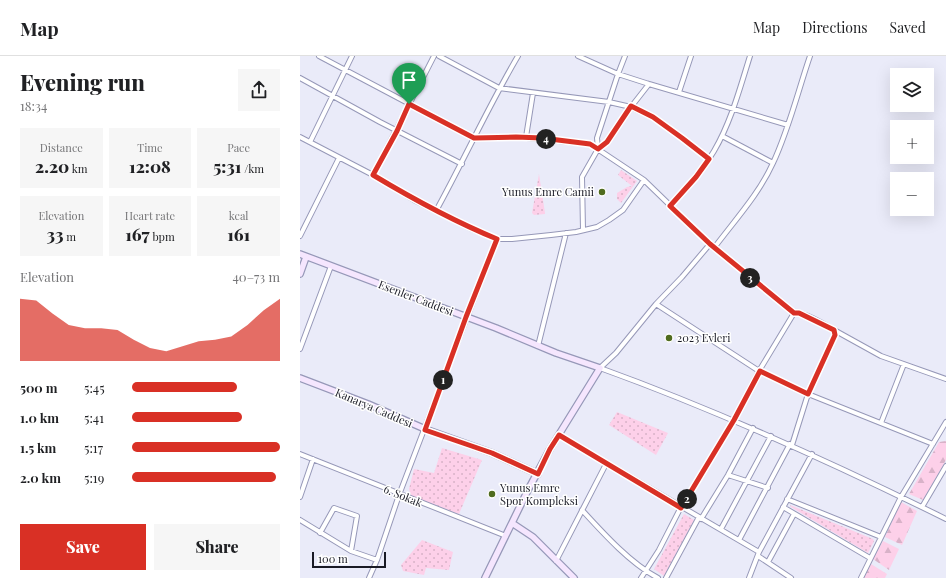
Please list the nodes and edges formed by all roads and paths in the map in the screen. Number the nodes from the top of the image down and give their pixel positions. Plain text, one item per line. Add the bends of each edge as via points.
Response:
1 (319, 56) edge
2 (352, 56) edge
3 (434, 56) edge
4 (439, 56) edge
5 (518, 56) edge
6 (578, 56) edge
7 (625, 56) edge
8 (691, 56) edge
9 (750, 56) edge
10 (810, 56) edge
11 (345, 71) junction
12 (618, 74) junction
13 (300, 78) edge
14 (649, 84) junction
15 (499, 88) junction
16 (533, 92) junction
17 (680, 92) junction
18 (333, 96) junction
19 (609, 102) junction
20 (409, 104) junction
21 (631, 106) junction
22 (732, 108) junction
23 (788, 125) junction
24 (397, 131) junction
25 (722, 136) junction
26 (300, 137) edge
27 (526, 137) junction
28 (474, 138) junction
29 (310, 142) junction
30 (598, 149) junction
31 (339, 158) junction
32 (709, 159) junction
33 (773, 163) junction
34 (462, 164) junction
35 (373, 175) junction
36 (644, 180) junction
37 (670, 206) junction
38 (436, 211) junction
39 (583, 230) junction
40 (566, 233) junction
41 (300, 236) edge
42 (497, 239) junction
43 (710, 244) junction
44 (714, 248) junction
45 (300, 254) edge
46 (306, 257) junction
47 (331, 266) junction
48 (300, 274) edge
49 (656, 304) junction
50 (794, 313) junction
51 (466, 317) junction
52 (834, 330) junction
53 (538, 346) junction
54 (300, 348) edge
55 (904, 364) junction
56 (600, 368) junction
57 (760, 371) junction
58 (300, 378) edge
59 (946, 379) edge
60 (808, 394) junction
61 (734, 420) junction
62 (946, 422) edge
63 (881, 423) junction
64 (753, 428) junction
65 (425, 430) junction
66 (940, 434) junction
67 (559, 435) junction
68 (771, 436) junction
69 (946, 436) edge
70 (933, 444) junction
71 (791, 445) junction
72 (300, 454) edge
73 (812, 454) junction
74 (313, 459) junction
75 (606, 464) junction
76 (946, 466) edge
77 (538, 474) junction
78 (728, 475) junction
79 (747, 481) junction
80 (768, 488) junction
81 (400, 495) junction
82 (300, 497) edge
83 (901, 497) junction
84 (787, 499) junction
85 (783, 507) junction
86 (922, 507) junction
87 (681, 508) junction
88 (582, 510) junction
89 (794, 514) junction
90 (700, 518) junction
91 (946, 519) edge
92 (300, 520) edge
93 (512, 523) junction
94 (721, 529) junction
95 (320, 533) junction
96 (506, 536) junction
97 (881, 537) junction
98 (739, 540) junction
99 (351, 551) junction
100 (758, 554) junction
101 (870, 558) junction
102 (377, 560) junction
103 (556, 561) junction
104 (768, 562) junction
105 (645, 571) junction
106 (369, 578) edge
107 (485, 578) edge
108 (574, 578) edge
109 (641, 578) edge
110 (658, 578) edge
111 (666, 578) edge
112 (749, 578) edge
113 (791, 578) edge
114 (861, 578) edge

1 - 11 street
2 - 11 street
3 - 20 street
4 - 15 street
5 - 15 street
6 - 12 street
7 - 12 street
8 - 17 street
9 - 22 street
10 - 23 street
11 - 18 street
11 - 20 street
12 - 14 street
12 - 19 street
13 - 18 street
14 - 17 street
14 - 21 street
15 - 16 street
15 - 28 street
16 - 19 street
16 - 27 street
17 - 22 street
18 - 24 street
18 - 29 street
19 - 21 street
19 - 30 street via 598,138
20 - 24 street
20 - 28 street
21 - 30 street via 607,142
21 - 32 street via 653,117
22 - 23 street
22 - 25 street
23 - 33 street
24 - 34 street
24 - 35 street
25 - 32 street
25 - 33 street
26 - 29 street
27 - 28 street
27 - 30 street via 590,144
28 - 34 street
29 - 31 street
30 - 36 street
30 - 39 street via 582,177
31 - 35 street
31 - 41 street
32 - 37 street
33 - 44 street via 760,186
34 - 38 street
35 - 38 street
36 - 37 street
36 - 39 street via 623,210 597,227
37 - 43 street
38 - 42 street
39 - 40 street
40 - 42 street
40 - 53 street
42 - 51 street
43 - 44 street
43 - 49 street
44 - 50 street
45 - 46 street, Esenler Caddesi
46 - 47 street, Esenler Caddesi
46 - 48 street
47 - 51 street, Esenler Caddesi
47 - 54 street
49 - 56 street via 616,353
49 - 57 street
50 - 52 street
50 - 57 street
51 - 53 street, Esenler Caddesi
51 - 65 street
52 - 55 street via 881,356
52 - 60 street via 835,335
53 - 56 street, Esenler Caddesi
55 - 59 street
55 - 63 street
56 - 61 street
56 - 67 street
57 - 60 street
57 - 61 street
58 - 65 street, Kanarya Caddesi via 368,404
60 - 63 street
60 - 71 street
61 - 64 street
61 - 87 street
62 - 66 street
63 - 70 street
64 - 68 street
64 - 78 street
65 - 77 street, Kanarya Caddesi via 492,453
65 - 81 street
66 - 69 street
66 - 70 street
67 - 75 street
67 - 77 street
68 - 71 street
68 - 79 street
70 - 83 street
71 - 73 street
71 - 80 street
72 - 74 street, 6. Sokak
73 - 83 street
73 - 84 street
74 - 81 street, 6. Sokak
74 - 82 street
75 - 87 street
75 - 88 street
76 - 86 street
77 - 93 street
78 - 79 street
78 - 90 street
79 - 80 street
79 - 94 street
80 - 98 street
81 - 96 street, 6. Sokak
81 - 102 street
83 - 86 street
83 - 97 street
84 - 85 street
84 - 97 street
85 - 89 street
85 - 100 street
86 - 91 street
87 - 90 street
87 - 105 street
88 - 103 street
88 - 105 street
89 - 101 street
89 - 104 street
90 - 94 street
90 - 111 street
92 - 95 street
93 - 96 street
93 - 103 street via 532,537
94 - 98 street
95 - 99 street
95 - 99 street via 334,508 357,516
96 - 107 street
97 - 101 street
98 - 100 street
99 - 102 street
100 - 104 street
100 - 112 street
101 - 114 street
102 - 106 street
103 - 108 street
104 - 113 street
105 - 109 street
105 - 110 street

